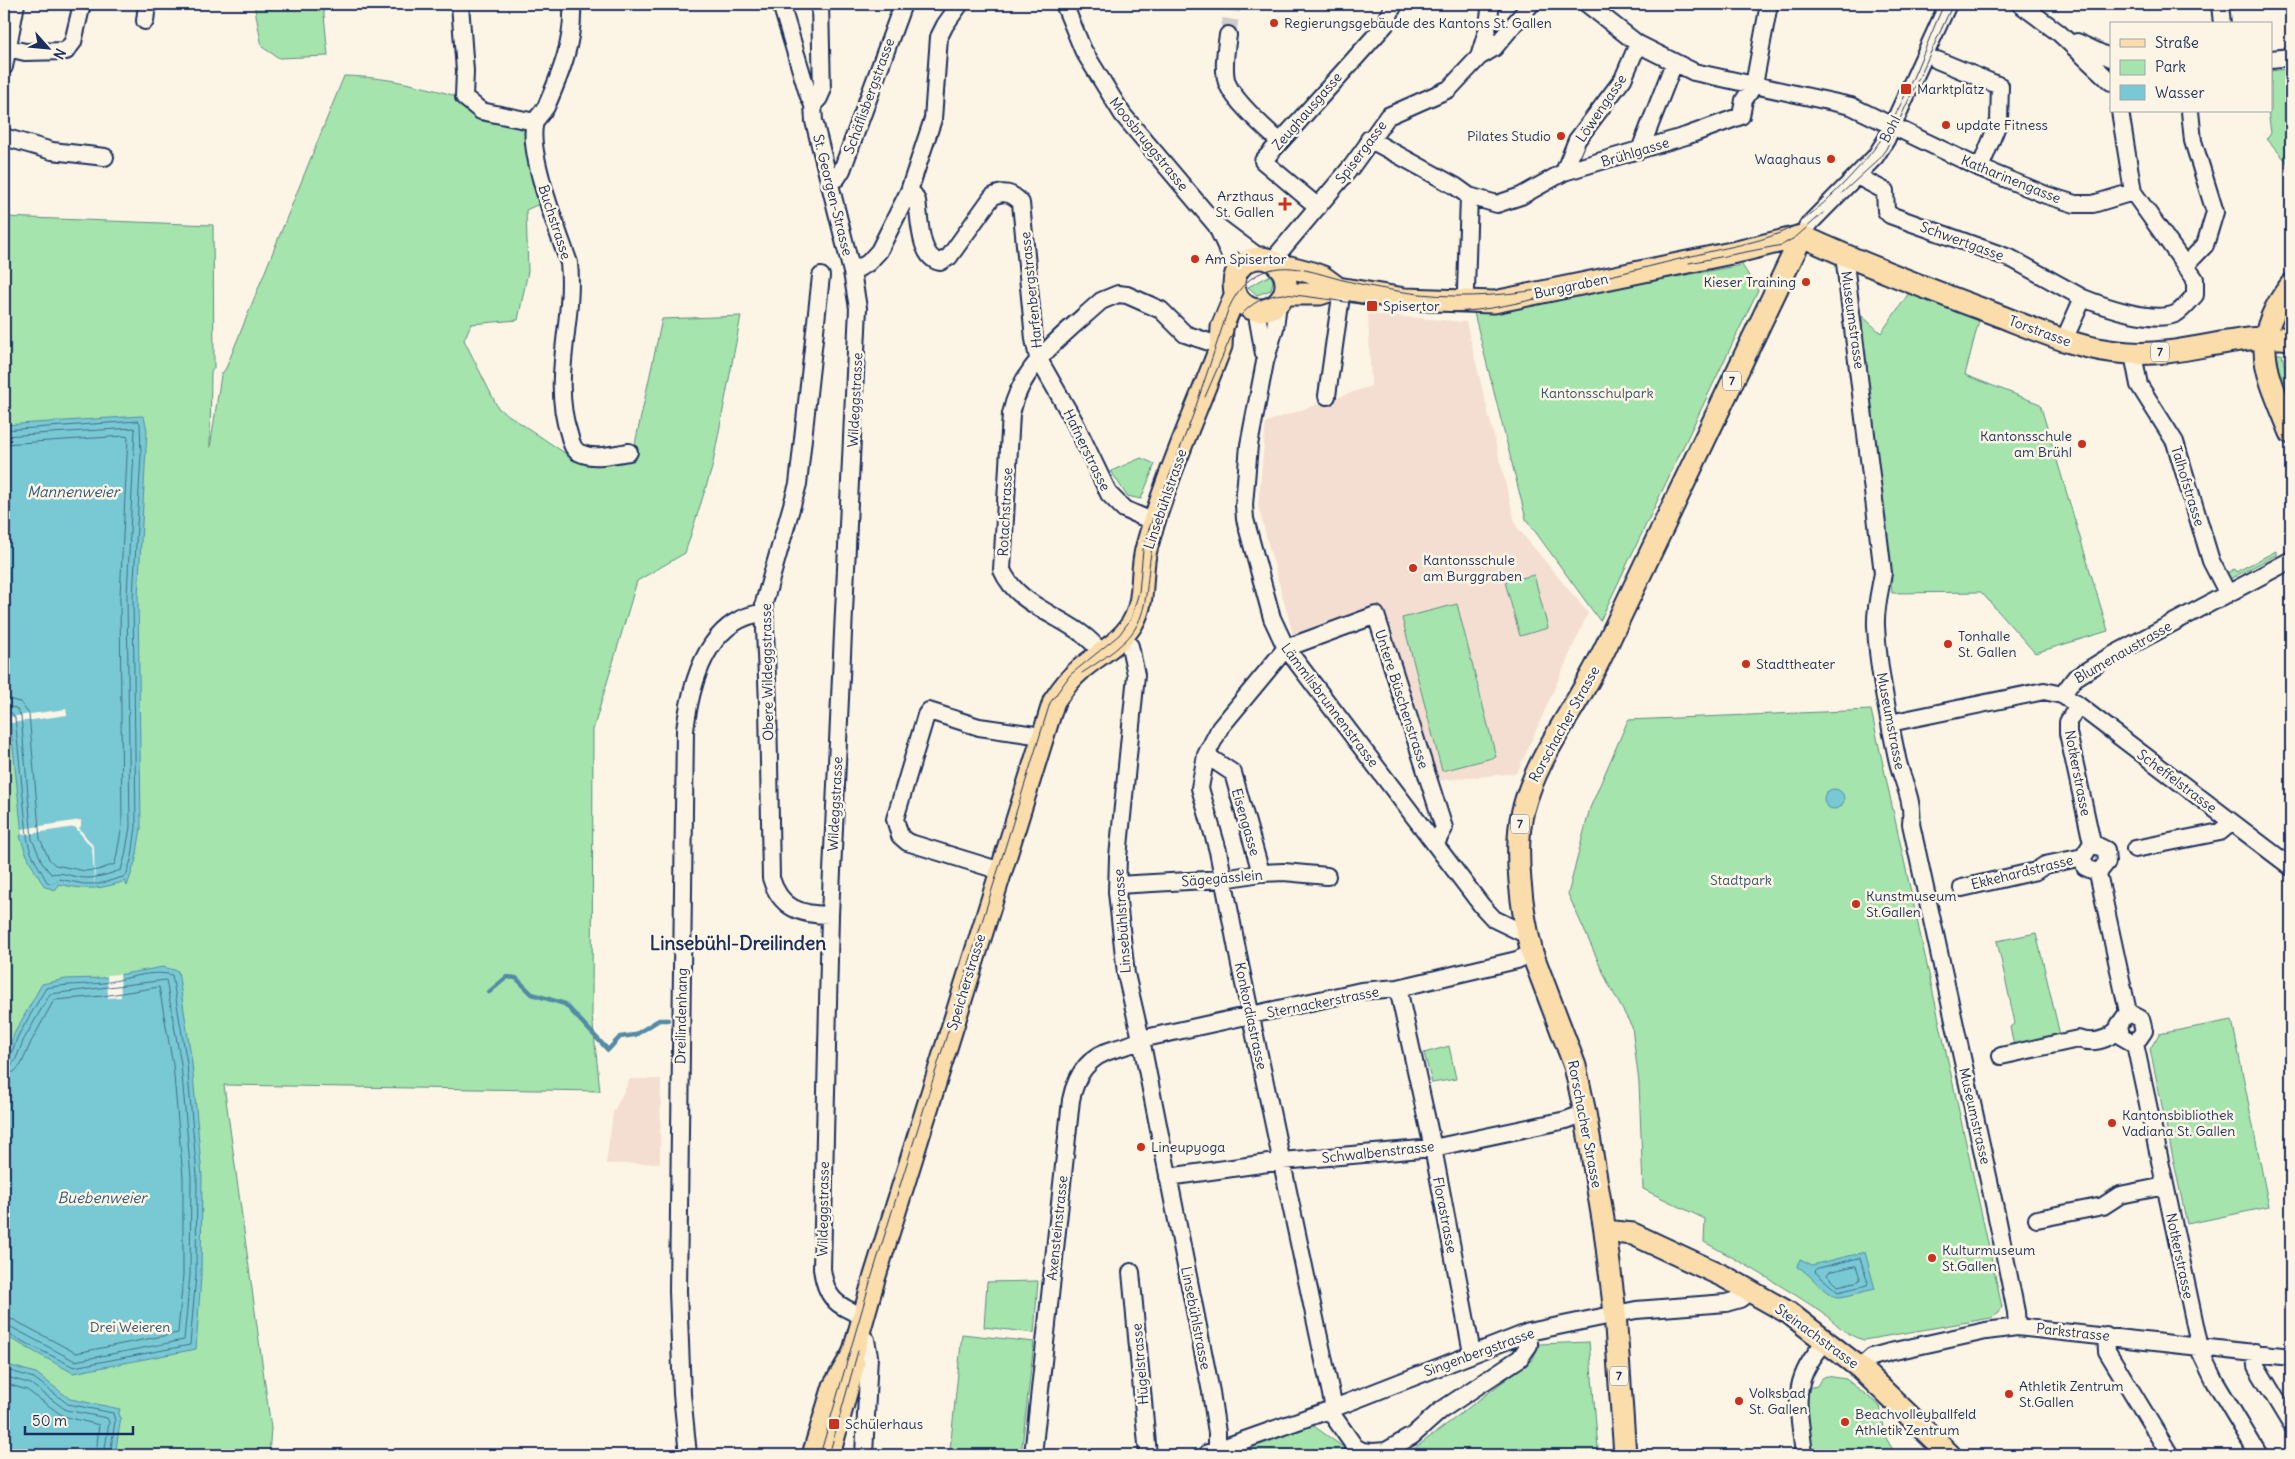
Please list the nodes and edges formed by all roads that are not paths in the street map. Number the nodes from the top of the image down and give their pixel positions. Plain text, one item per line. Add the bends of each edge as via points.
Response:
1 (16, 4) edge
2 (82, 4) edge
3 (147, 4) edge
4 (460, 4) edge
5 (572, 4) edge
6 (781, 4) edge
7 (820, 4) edge
8 (903, 4) edge
9 (960, 4) edge
10 (1064, 4) edge
11 (1394, 4) edge
12 (1491, 4) edge
13 (1531, 4) edge
14 (1587, 4) edge
15 (1769, 4) edge
16 (1948, 4) edge
17 (2020, 4) edge
18 (2220, 4) edge
19 (145, 21) dead end
20 (2222, 22) edge
21 (2059, 33) junction
22 (1228, 35) tunnel mouth
23 (1638, 44) junction
24 (8, 48) junction
25 (1479, 57) junction
26 (2291, 57) edge
27 (2110, 58) edge
28 (2272, 59) edge
29 (1937, 60) dead end
30 (1674, 63) junction
31 (4, 67) edge
32 (2110, 81) edge
33 (1754, 85) junction
34 (813, 105) junction
35 (2120, 112) edge
36 (2190, 112) edge
37 (535, 122) junction
38 (1892, 127) junction
39 (4, 136) edge
40 (1369, 139) junction
41 (1280, 142) junction
42 (1640, 150) junction
43 (105, 157) dead end
44 (1980, 168) junction
45 (1564, 172) junction
46 (1856, 176) junction
47 (828, 181) junction
48 (909, 191) junction
49 (2133, 192) junction
50 (1469, 196) junction
51 (1318, 207) junction
52 (1216, 225) junction
53 (1802, 236) junction
54 (1844, 255) junction
55 (1271, 262) junction
56 (2185, 266) junction
57 (852, 272) junction
58 (1238, 272) junction
59 (821, 276) dead end
60 (2291, 285) edge
61 (1340, 288) junction
62 (1466, 290) dead end
63 (1281, 298) junction
64 (2083, 298) junction
65 (1247, 303) junction
66 (2265, 337) junction
67 (2291, 339) edge
68 (2064, 340) junction
69 (1221, 346) junction
70 (2133, 354) junction
71 (1038, 358) junction
72 (1265, 362) junction
73 (1327, 396) dead end
74 (2291, 433) edge
75 (629, 452) dead end
76 (1154, 522) junction
77 (2291, 560) edge
78 (2228, 594) junction
79 (763, 613) junction
80 (1122, 637) junction
81 (1286, 648) junction
82 (1102, 654) junction
83 (2062, 695) junction
84 (2078, 705) junction
85 (1890, 723) junction
86 (1042, 736) junction
87 (1206, 755) junction
88 (2232, 822) junction
89 (2092, 842) junction
90 (1436, 844) junction
91 (2135, 849) dead end
92 (2083, 856) junction
93 (2291, 867) edge
94 (1000, 871) junction
95 (1261, 873) junction
96 (2098, 874) junction
97 (1327, 876) dead end
98 (1224, 879) junction
99 (1117, 885) junction
100 (1962, 888) dead end
101 (830, 915) junction
102 (1530, 944) junction
103 (1398, 988) junction
104 (2128, 1012) junction
105 (1251, 1016) junction
106 (2120, 1030) junction
107 (1141, 1039) junction
108 (2135, 1044) junction
109 (2001, 1056) dead end
110 (1585, 1113) junction
111 (1432, 1148) junction
112 (1282, 1161) junction
113 (1168, 1177) junction
114 (2165, 1186) junction
115 (2037, 1219) dead end
116 (1605, 1231) junction
117 (1131, 1272) dead end
118 (1750, 1291) junction
119 (1615, 1313) junction
120 (2017, 1327) junction
121 (1529, 1332) junction
122 (858, 1335) junction
123 (2106, 1336) junction
124 (1826, 1341) junction
125 (2198, 1345) junction
126 (2256, 1352) junction
127 (1472, 1353) junction
128 (2291, 1356) edge
129 (1860, 1368) junction
130 (1332, 1409) junction
131 (2291, 1424) edge
132 (1212, 1454) edge
133 (688, 1455) edge
134 (814, 1455) edge
135 (829, 1455) edge
136 (864, 1455) edge
137 (1033, 1455) edge
138 (1148, 1455) edge
139 (1625, 1455) edge
140 (1804, 1455) edge
141 (1950, 1455) edge
142 (2170, 1455) edge
143 (2259, 1455) edge

1 - 24 street
2 - 24 street via 73,42 66,51 25,52
3 - 19 street
4 - 37 street via 464,97 481,112
5 - 37 street via 566,59 544,111
6 - 34 street, St. Georgen-Strasse
7 - 34 street via 822,91
8 - 47 street, Schäflisbergstrasse via 842,170 837,178
9 - 48 street, St. Georgen-Strasse via 939,37 933,119
10 - 52 street, Moosbruggstrasse via 1083,50 1110,97 1143,141
11 - 41 street, Zeughausgasse via 1385,25
12 - 25 street
13 - 25 street, Spisergasse via 1494,48
14 - 23 street
15 - 33 street, Brühlgasse
16 - 38 street, Bohl
17 - 21 street
18 - 20 street
21 - 27 street
21 - 32 street
22 - 41 street via 1225,57 1227,84 1256,120
23 - 30 street
23 - 45 street, Löwengasse via 1623,79 1577,140
24 - 31 street
25 - 40 street, Spisergasse via 1449,89 1388,116
26 - 28 street
29 - 44 street via 2000,86 1999,121
30 - 33 street via 1694,72
30 - 42 street
33 - 38 street via 1851,106
33 - 42 street, Brühlgasse via 1744,100 1741,116
34 - 47 street, St. Georgen-Strasse
35 - 49 street
36 - 56 street via 2193,141 2215,212 2205,245
37 - 75 street, Buchstrasse via 538,170 569,263 561,402 565,424 572,445 580,453 594,456
38 - 44 street, Katharinengasse
38 - 46 street, Bohl via 1875,156
39 - 43 street via 52,151
40 - 50 street, Brühlgasse
40 - 51 street, Spisergasse via 1352,166
41 - 51 street, Zeughausgasse via 1263,160
42 - 45 street, Brühlgasse
44 - 49 street, Katharinengasse via 2046,196 2075,204 2093,204
45 - 50 street, Brühlgasse via 1521,196 1497,204
46 - 53 street, Bohl via 1810,223
46 - 64 street, Schwertgasse via 1885,190 1886,211 1890,215 2012,259
47 - 57 street, St. Georgen-Strasse
48 - 57 street, St. Georgen-Strasse via 879,251 868,263
48 - 71 street, Harfenbergstrasse via 917,201 927,256 940,262 950,257 992,197 1004,192 1021,203
49 - 56 street, Schwertgasse
50 - 62 street
51 - 55 street, Spisergasse
52 - 55 street, Moosbruggstrasse
52 - 58 street, Moosbruggstrasse
53 - 54 main road, Torstrasse / 7
53 - 61 main road, Burggraben via 1494,302 1405,299
53 - 102 main road, Rorschacher Strasse / 7 via 1618,623 1530,786 1518,848
54 - 68 main road, Torstrasse / 7
54 - 85 street, Museumstrasse via 1883,573 1876,624 1885,706
55 - 58 main road via 1247,262
55 - 61 main road, Burggraben via 1316,274
55 - 63 main road via 1286,280
56 - 64 street, Schwertgasse via 2195,278 2195,295 2176,314 2128,314
57 - 101 street, Wildeggstrasse via 858,331
58 - 65 main road via 1234,286
59 - 79 street, Obere Wildeggstrasse via 798,484
60 - 66 main road via 2275,307
61 - 63 main road, Burggraben via 1320,294
61 - 73 street
63 - 65 main road, Burggraben via 1266,309
63 - 72 street, Lämmlisbrunnenstrasse
64 - 68 street
65 - 69 main road, Linsebühlstrasse via 1222,327
65 - 72 street, Lämmlisbrunnenstrasse via 1261,331
66 - 67 main road, Torstrasse / 7
66 - 70 main road, Torstrasse / 7
66 - 74 main road via 2268,371
68 - 70 main road, Torstrasse / 7
69 - 71 street, Harfenbergstrasse via 1185,334 1161,310 1118,294 1100,301
69 - 76 main road, Linsebühlstrasse
70 - 78 street, Talhofstrasse via 2139,385 2175,442 2211,561
71 - 76 street, Hafnerstrasse via 1074,421 1109,494 1124,508
71 - 82 street, Rotachstrasse via 1017,392 1010,414 1002,570 1014,590 1090,639
72 - 81 street, Lämmlisbrunnenstrasse via 1249,445 1245,519 1272,618
76 - 80 main road, Linsebühlstrasse via 1146,548 1140,607
77 - 78 street, Blumenaustrasse
78 - 83 street, Blumenaustrasse via 2107,658 2069,683
79 - 101 street, Obere Wildeggstrasse via 771,878 780,898 788,906 811,914
79 - 133 street, Dreilindenhang via 735,620 717,638 697,675 685,730 678,1291
80 - 82 main road, Speicherstrasse
80 - 99 street, Linsebühlstrasse via 1130,646 1135,664 1135,692
81 - 87 street, Konkordiastrasse via 1220,728
81 - 90 street, Lämmlisbrunnenstrasse
81 - 90 street, Untere Büschenstrasse via 1376,615 1444,828
82 - 86 main road, Speicherstrasse via 1066,684 1054,701
83 - 84 street, Scheffelstrasse
83 - 85 street, Blumenaustrasse via 2044,691
84 - 88 street, Scheffelstrasse
84 - 89 street, Notkerstrasse via 2068,722 2068,733
85 - 120 street, Museumstrasse via 1901,778 1913,809 1911,824 2004,1249
86 - 94 main road, Speicherstrasse
86 - 94 street via 979,728 929,711 926,716 895,818 900,836 907,842
87 - 95 street, Eisengasse via 1233,773
87 - 98 street, Konkordiastrasse via 1200,788
88 - 91 street via 2220,832
88 - 93 street, Scheffelstrasse
89 - 92 street
89 - 96 street via 2106,850 2108,862
90 - 102 street, Lämmlisbrunnenstrasse via 1494,919
92 - 96 street, Notkerstrasse via 2085,867
92 - 100 street, Ekkehardstrasse
94 - 122 main road, Speicherstrasse
95 - 97 street, Sägegässlein
95 - 98 street, Sägegässlein
96 - 104 street, Notkerstrasse
98 - 99 street, Sägegässlein
98 - 105 street, Konkordiastrasse
99 - 107 street, Linsebühlstrasse via 1127,982
101 - 122 street, Wildeggstrasse via 822,1269 827,1292 842,1307
102 - 103 street, Sternackerstrasse via 1517,960
102 - 110 main road, Rorschacher Strasse / 7 via 1575,1066
103 - 105 street, Sternackerstrasse via 1361,991
103 - 111 street, Florastrasse
104 - 106 street via 2118,1025
104 - 108 street, Notkerstrasse via 2141,1019 2144,1031
105 - 107 street, Sternackerstrasse
105 - 112 street, Konkordiastrasse
106 - 108 street via 2121,1036
106 - 109 street via 2108,1038 2087,1042 2078,1039
107 - 113 street, Linsebühlstrasse
107 - 137 street, Axensteinstrasse via 1136,1044 1105,1051 1095,1057 1074,1086
108 - 114 street, Notkerstrasse
110 - 111 street, Schwalbenstrasse via 1566,1120
110 - 116 main road, Rorschacher Strasse / 7
111 - 112 street, Schwalbenstrasse
111 - 127 street, Florastrasse
112 - 113 street, Schwalbenstrasse
112 - 130 street, Konkordiastrasse
113 - 132 street, Linsebühlstrasse via 1211,1392 1217,1433
114 - 115 street via 2120,1195 2103,1206
114 - 125 street, Notkerstrasse
116 - 118 main road, Steinachstrasse via 1633,1234
116 - 119 main road, Rorschacher Strasse / 7
117 - 138 street, Hügelstrasse
118 - 119 street, Singenbergstrasse via 1726,1304
118 - 124 main road, Steinachstrasse via 1789,1313
119 - 121 street, Singenbergstrasse
119 - 139 main road, Rorschacher Strasse / 7
120 - 123 street, Parkstrasse
120 - 129 street, Parkstrasse via 1890,1352 1872,1357
121 - 127 street, Singenbergstrasse
121 - 130 street via 1529,1345 1520,1358 1440,1411 1412,1436 1386,1450 1368,1452 1355,1447
122 - 134 main road, Speicherstrasse via 834,1386
122 - 135 main road, Speicherstrasse via 851,1382
122 - 136 street via 866,1340 869,1356
123 - 125 street, Parkstrasse
123 - 142 street via 2107,1351
124 - 129 main road, Steinachstrasse
124 - 140 street via 1810,1360 1800,1381 1798,1393
125 - 126 street, Parkstrasse
125 - 143 street, Notkerstrasse via 2214,1380
126 - 128 street, Parkstrasse
126 - 131 street via 2256,1366
127 - 130 street, Singenbergstrasse
129 - 141 main road, Steinachstrasse
130 - 132 street, Singenbergstrasse

